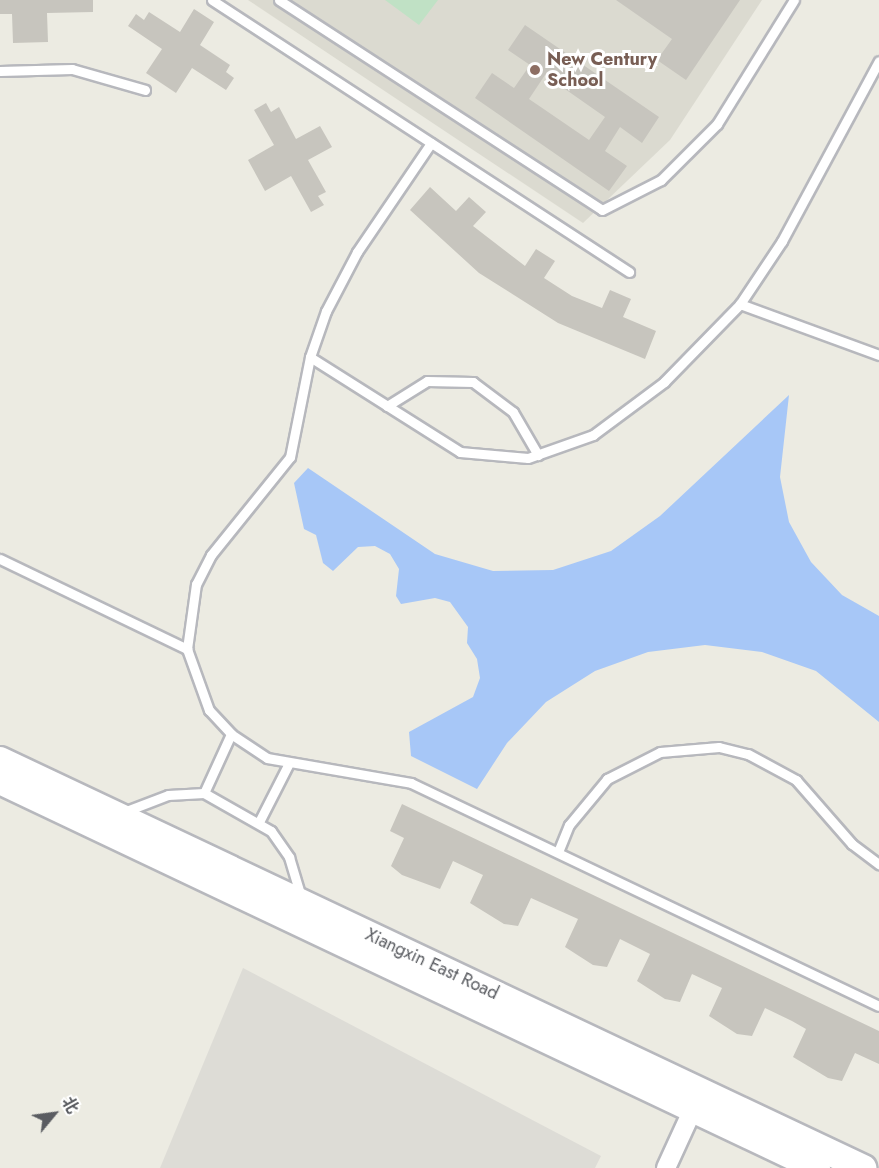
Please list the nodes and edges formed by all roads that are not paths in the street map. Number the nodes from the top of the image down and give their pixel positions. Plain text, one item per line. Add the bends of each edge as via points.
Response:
1 (212, 0) edge
2 (279, 0) edge
3 (794, 0) edge
4 (879, 61) edge
5 (0, 72) edge
6 (145, 90) dead end
7 (431, 143) junction
8 (629, 272) dead end
9 (740, 304) junction
10 (879, 355) edge
11 (310, 357) junction
12 (387, 405) junction
13 (538, 455) junction
14 (0, 559) edge
15 (187, 649) junction
16 (231, 735) junction
17 (0, 760) edge
18 (288, 765) junction
19 (0, 781) edge
20 (204, 793) junction
21 (117, 815) junction
22 (260, 820) junction
23 (558, 852) junction
24 (879, 864) edge
25 (302, 903) junction
26 (879, 1006) edge
27 (697, 1100) junction
28 (666, 1168) edge
29 (817, 1168) edge
30 (863, 1168) edge

1 - 7 lane
2 - 3 lane via 602,210 661,180 717,124
4 - 9 lane via 814,173 782,241
5 - 6 lane via 72,69
7 - 8 lane
7 - 11 lane via 357,252
9 - 10 lane
9 - 13 lane via 664,382 593,435
11 - 12 lane
11 - 15 lane via 290,457 211,555 190,605
12 - 13 lane via 460,452 494,459
12 - 13 lane via 427,381 473,382 513,412
14 - 15 lane
15 - 16 lane via 204,700
16 - 18 lane
16 - 20 lane
17 - 21 street, Xiangxin East Road
18 - 22 lane
18 - 23 lane via 360,770 411,783
19 - 27 street, Xiangxin East Road
20 - 21 lane via 159,797
20 - 22 lane
21 - 25 street, Xiangxin East Road
22 - 25 lane via 289,857
23 - 24 lane via 586,800 615,774 660,752 719,747 748,754 796,780 852,844
23 - 26 lane
25 - 27 street, Xiangxin East Road
27 - 28 street
27 - 29 street, Xiangxin East Road
27 - 30 street, Xiangxin East Road

